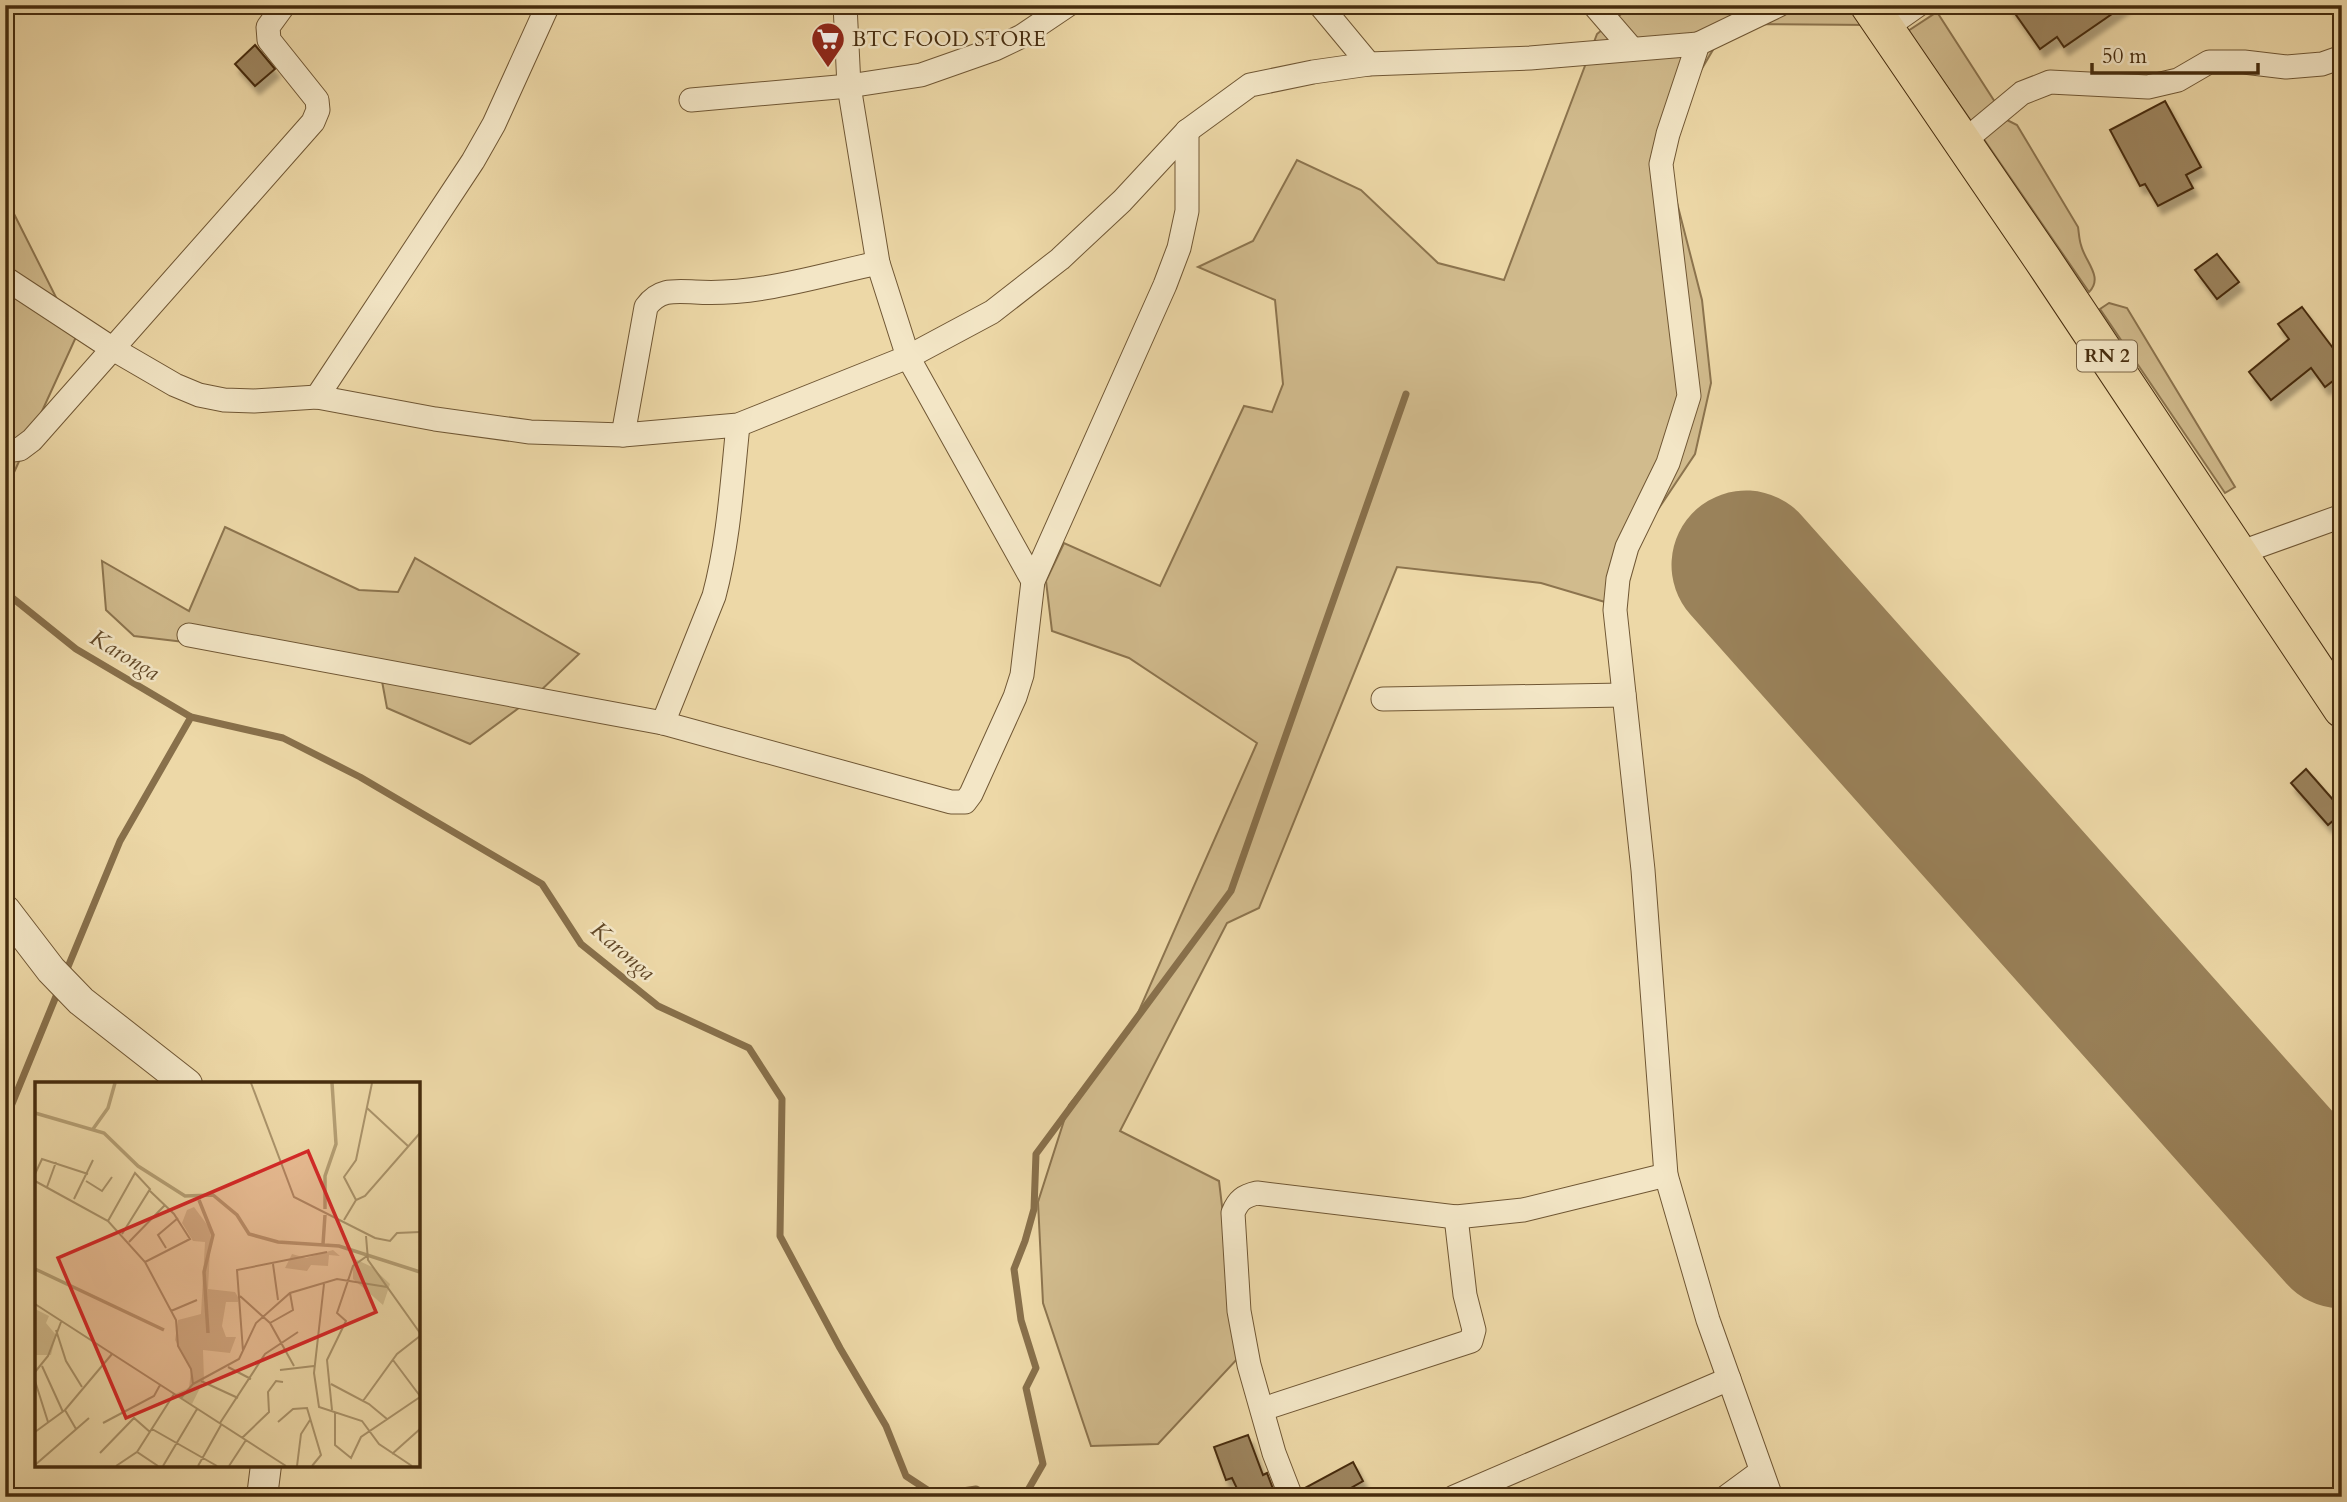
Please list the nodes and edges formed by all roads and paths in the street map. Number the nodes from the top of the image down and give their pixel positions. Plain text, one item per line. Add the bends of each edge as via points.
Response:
1 (284, 5) edge
2 (548, 5) edge
3 (845, 5) edge
4 (1068, 5) edge
5 (1320, 5) edge
6 (1594, 5) edge
7 (1779, 5) edge
8 (1918, 5) edge
9 (1877, 17) edge
10 (1699, 44) junction
11 (1632, 49) junction
12 (2342, 57) edge
13 (1369, 64) junction
14 (849, 86) junction
15 (691, 100) dead end
16 (1187, 131) junction
17 (1963, 142) junction
18 (878, 263) junction
19 (5, 278) edge
20 (113, 349) junction
21 (908, 357) junction
22 (317, 397) junction
23 (738, 425) junction
24 (623, 435) junction
25 (5, 451) edge
26 (2342, 516) edge
27 (2239, 553) junction
28 (1033, 581) junction
29 (190, 635) dead end
30 (1624, 695) junction
31 (1383, 699) dead end
32 (2342, 709) edge
33 (663, 723) junction
34 (5, 910) edge
35 (184, 1082) edge
36 (1667, 1175) junction
37 (1456, 1217) junction
38 (1729, 1379) junction
39 (1263, 1409) junction
40 (266, 1467) edge
41 (1760, 1472) junction
42 (262, 1497) edge
43 (1291, 1497) edge
44 (1454, 1497) edge
45 (1726, 1497) edge
46 (1771, 1497) edge

1 - 20 street via 268,27 269,40 317,100 313,122
2 - 22 street via 473,161
3 - 14 street
4 - 14 street via 995,48 921,75
5 - 13 street
6 - 11 street
7 - 10 street
8 - 9 street
9 - 17 main road, RN 2
10 - 11 street
10 - 30 street via 1661,164 1689,396 1668,463 1618,579 1615,610
11 - 13 street
12 - 17 street via 2286,67 2209,62 2178,80 2148,87 2050,82 2022,93
13 - 16 street via 1251,85
14 - 15 street
14 - 18 street
16 - 21 street via 1122,201 1038,276 992,312
16 - 28 street via 1187,211 1180,248
17 - 27 main road, RN 2
18 - 21 street
18 - 24 street via 753,290 725,294 672,291 653,297 646,307
19 - 20 street
20 - 22 street via 199,395 254,401
20 - 25 street via 32,440 20,449
21 - 23 street
21 - 28 street
22 - 24 street via 530,432
23 - 24 street
23 - 33 street via 724,554 714,596
26 - 27 street
27 - 32 main road, RN 2
28 - 33 street via 1023,675 965,802 951,802
29 - 33 street
30 - 31 street
30 - 36 street
34 - 35 street via 81,1001
36 - 37 street via 1523,1210
36 - 38 street
37 - 39 street via 1474,1330 1471,1341
37 - 39 street via 1257,1193 1237,1202 1233,1213 1239,1311
38 - 41 street
38 - 44 street
39 - 43 street
40 - 42 street
41 - 45 street
41 - 46 street

